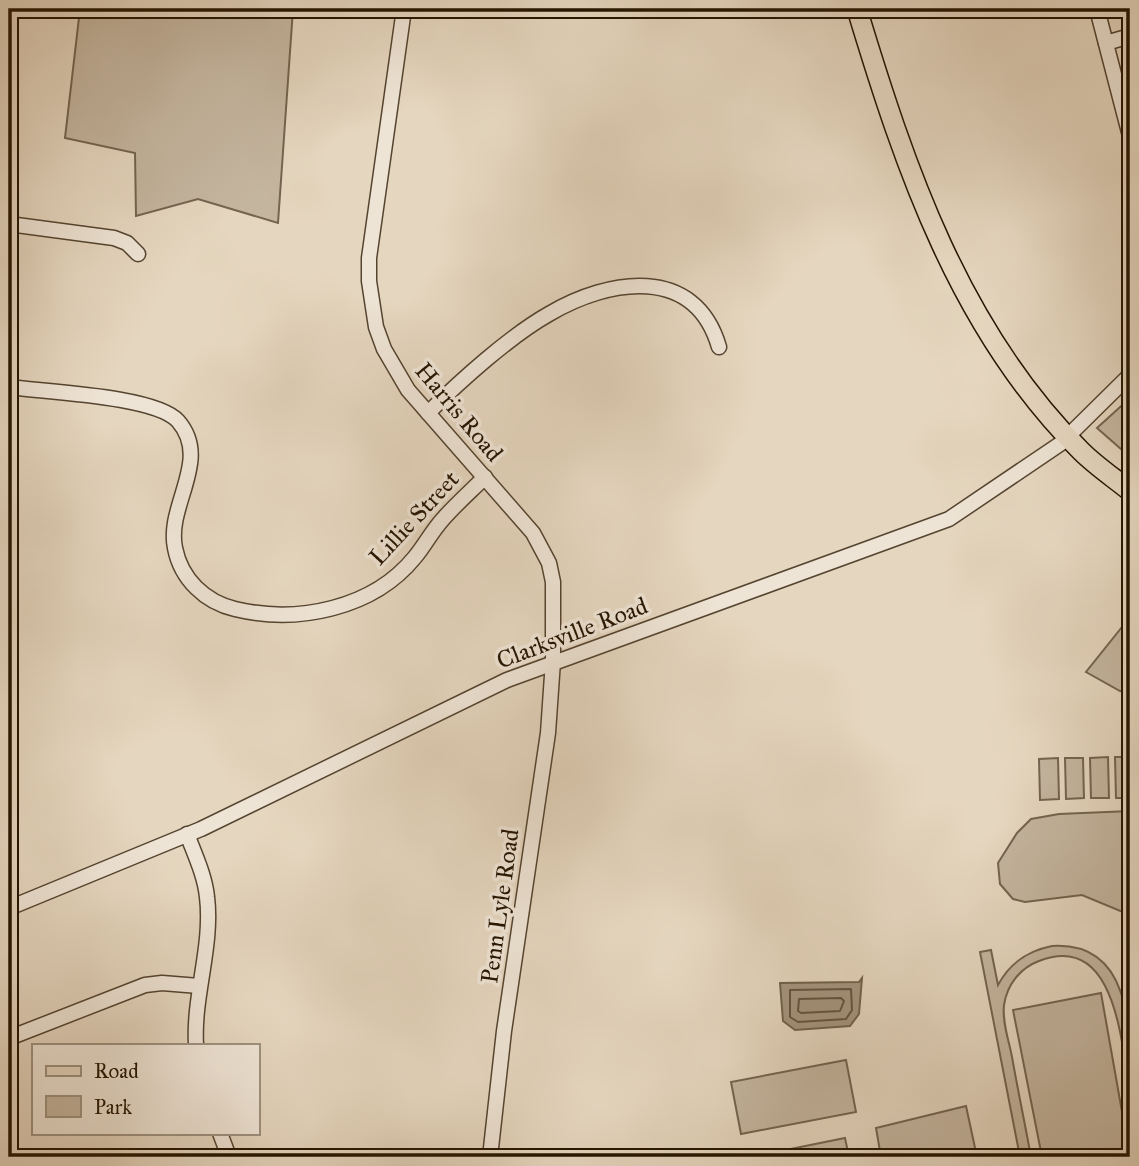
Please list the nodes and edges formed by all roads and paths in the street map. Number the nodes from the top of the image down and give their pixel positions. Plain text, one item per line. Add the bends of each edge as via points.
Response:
1 (404, 9) edge
2 (857, 9) edge
3 (1097, 9) edge
4 (1130, 36) edge
5 (1106, 43) junction
6 (1130, 136) edge
7 (9, 224) edge
8 (138, 254) dead end
9 (719, 347) dead end
10 (1130, 375) edge
11 (9, 387) edge
12 (428, 413) junction
13 (1068, 437) junction
14 (485, 477) junction
15 (1130, 491) edge
16 (553, 662) junction
17 (187, 834) junction
18 (9, 908) edge
19 (199, 986) junction
20 (9, 1038) edge
21 (196, 1044) edge
22 (220, 1134) edge
23 (229, 1157) edge
24 (489, 1157) edge

1 - 12 street, Harris Road via 369,281 384,349
2 - 13 main road via 901,147 956,279 996,348
3 - 5 street
4 - 5 street
5 - 6 street
7 - 8 street via 114,237
9 - 12 street via 710,324 688,299 659,287 618,288 572,302 531,325
10 - 13 street, Clarksville Road
11 - 14 street, Lillie Street via 147,404 176,419 192,453 173,533 179,562 204,595 223,606 252,613 318,612 382,586 415,557 442,519
12 - 14 street, Harris Road
13 - 15 main road
13 - 16 street, Clarksville Road via 971,506 921,531
14 - 16 street, Harris Road via 533,533 549,563
16 - 17 street, Clarksville Road via 455,704
16 - 24 street, Penn Lyle Road via 548,733
17 - 18 street, Clarksville Road
17 - 19 street via 207,897
19 - 20 street via 145,985
19 - 21 street
22 - 23 street

